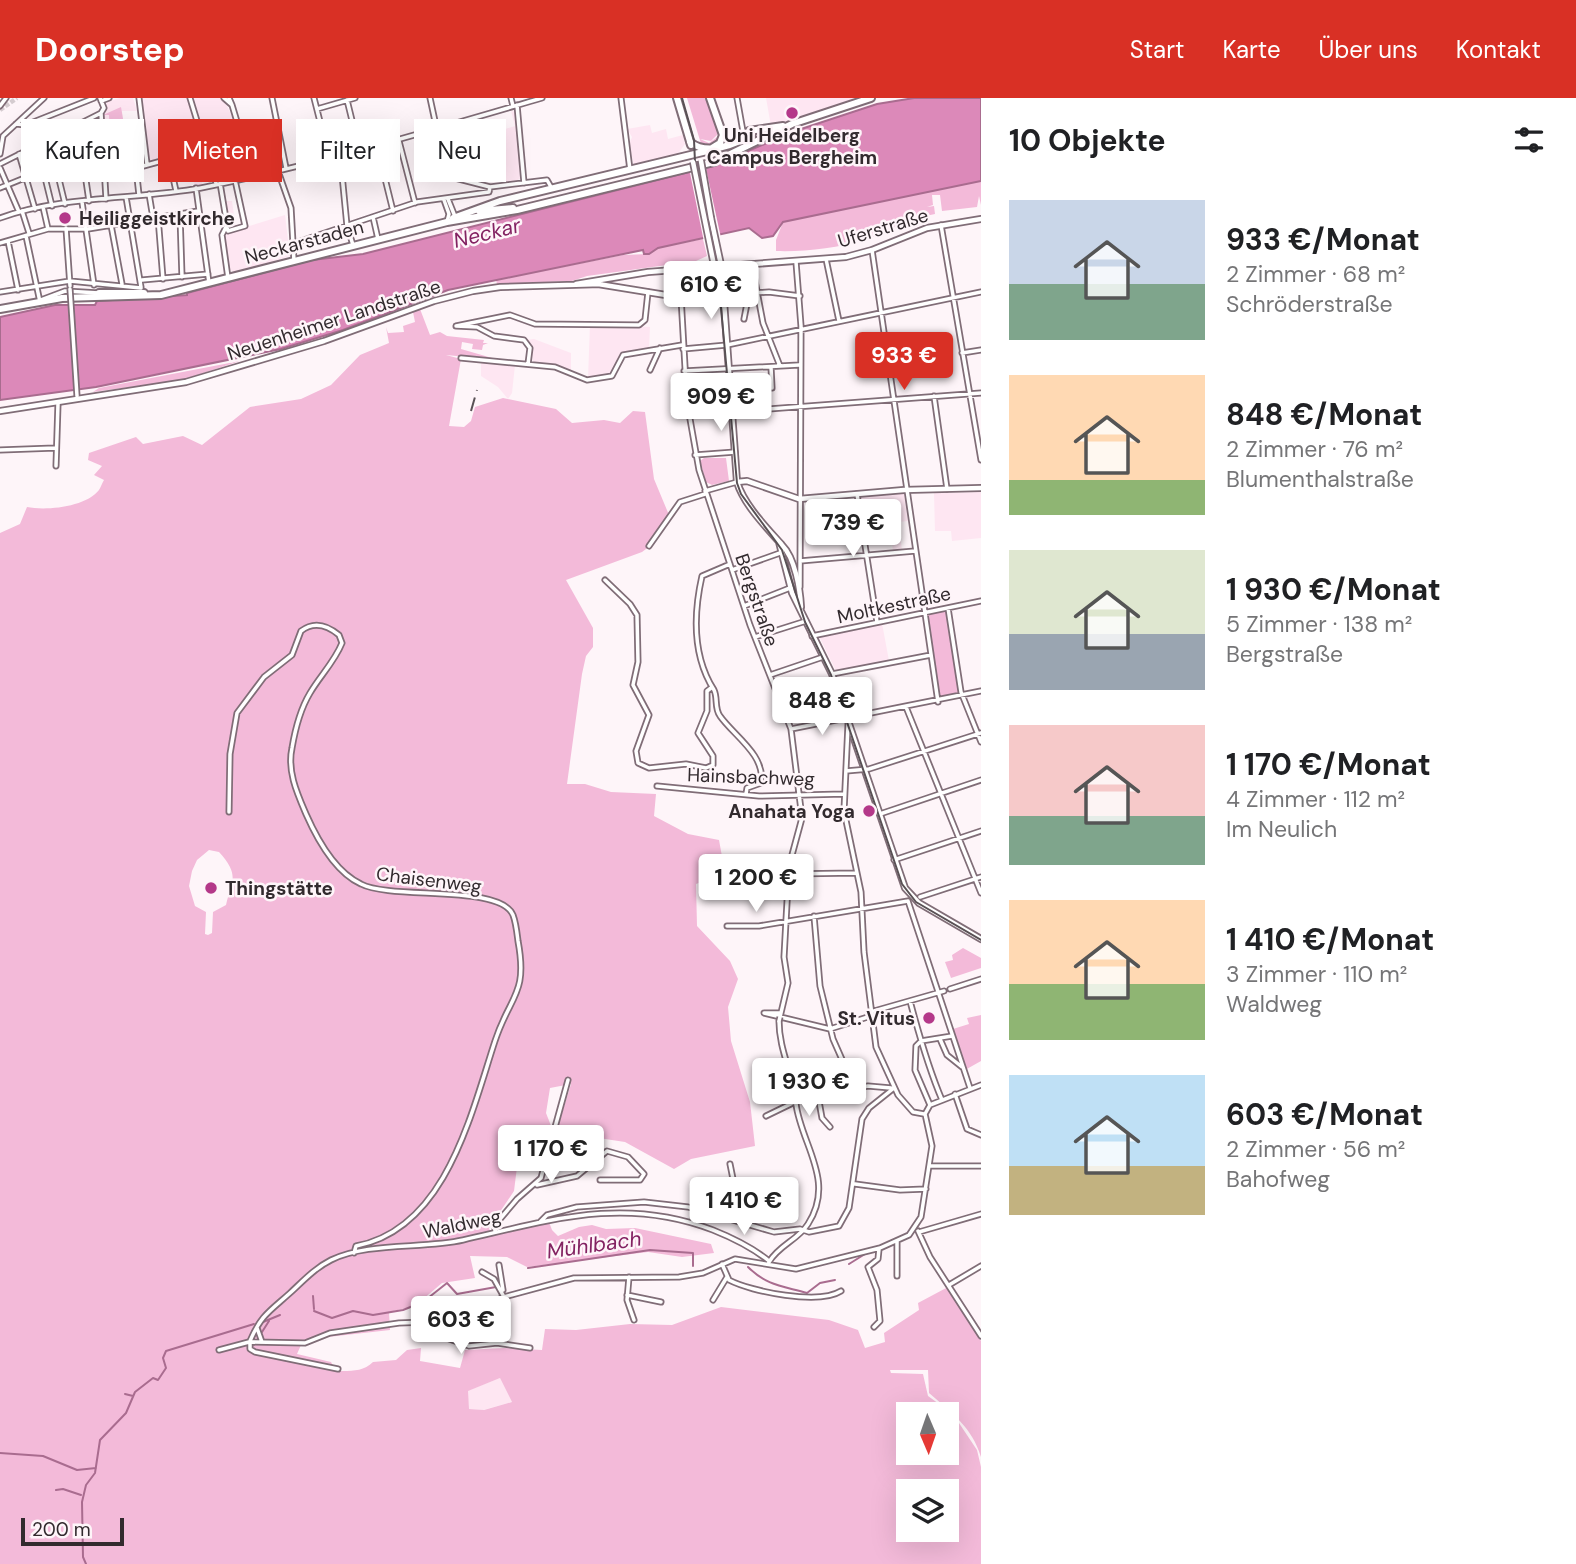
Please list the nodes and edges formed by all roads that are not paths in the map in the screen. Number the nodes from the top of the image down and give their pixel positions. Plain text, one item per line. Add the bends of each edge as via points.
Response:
1 (6, 98) edge
2 (44, 98) edge
3 (94, 98) edge
4 (139, 98) edge
5 (190, 98) edge
6 (227, 98) edge
7 (272, 98) edge
8 (314, 98) edge
9 (355, 98) edge
10 (430, 98) edge
11 (511, 98) edge
12 (542, 98) edge
13 (621, 98) edge
14 (677, 98) edge
15 (710, 98) edge
16 (737, 98) edge
17 (872, 98) edge
18 (104, 99) edge
19 (347, 100) junction
20 (0, 106) edge
21 (515, 106) junction
22 (317, 109) junction
23 (101, 113) junction
24 (89, 119) edge
25 (101, 119) edge
26 (236, 119) edge
27 (320, 119) edge
28 (352, 119) edge
29 (434, 119) edge
30 (476, 119) edge
31 (16, 124) junction
32 (792, 124) junction
33 (752, 133) junction
34 (743, 136) junction
35 (1, 137) edge
36 (723, 138) junction
37 (765, 138) junction
38 (690, 142) junction
39 (733, 143) junction
40 (400, 144) edge
41 (755, 144) junction
42 (714, 147) junction
43 (707, 151) junction
44 (0, 153) edge
45 (19, 153) joint
46 (689, 153) junction
47 (21, 159) edge
48 (147, 164) junction
49 (144, 165) edge
50 (0, 166) edge
51 (296, 167) edge
52 (287, 169) junction
53 (282, 170) edge
54 (631, 172) junction
55 (21, 179) edge
56 (28, 182) edge
57 (47, 182) edge
58 (61, 182) edge
59 (86, 182) edge
60 (104, 182) edge
61 (138, 182) edge
62 (227, 182) edge
63 (236, 182) edge
64 (282, 182) edge
65 (343, 182) edge
66 (386, 182) edge
67 (470, 182) edge
68 (524, 182) junction
69 (8, 184) junction
70 (219, 185) junction
71 (0, 188) edge
72 (196, 188) junction
73 (490, 190) junction
74 (176, 191) junction
75 (552, 191) junction
76 (152, 193) junction
77 (139, 195) junction
78 (126, 197) junction
79 (106, 199) junction
80 (445, 199) junction
81 (519, 199) junction
82 (89, 201) junction
83 (495, 201) junction
84 (82, 202) junction
85 (415, 203) junction
86 (65, 204) junction
87 (52, 206) junction
88 (526, 207) junction
89 (43, 208) junction
90 (34, 209) junction
91 (490, 210) junction
92 (198, 211) junction
93 (393, 211) junction
94 (21, 212) junction
95 (180, 215) junction
96 (471, 215) junction
97 (155, 217) junction
98 (373, 217) junction
99 (0, 218) edge
100 (981, 219) edge
101 (452, 220) junction
102 (130, 221) junction
103 (111, 225) junction
104 (940, 225) junction
105 (347, 226) junction
106 (66, 227) junction
107 (227, 228) junction
108 (48, 229) junction
109 (85, 230) junction
110 (27, 235) junction
111 (378, 239) junction
112 (8, 241) junction
113 (0, 243) edge
114 (292, 244) junction
115 (353, 246) junction
116 (872, 250) junction
117 (826, 259) junction
118 (294, 261) junction
119 (796, 262) junction
120 (752, 265) junction
121 (708, 269) junction
122 (673, 270) junction
123 (719, 274) junction
124 (182, 277) junction
125 (207, 277) junction
126 (228, 278) junction
127 (142, 279) junction
128 (163, 279) junction
129 (586, 281) junction
130 (121, 283) junction
131 (575, 284) junction
132 (601, 284) junction
133 (94, 285) junction
134 (36, 286) junction
135 (72, 288) junction
136 (18, 290) junction
137 (0, 292) edge
138 (141, 292) junction
139 (648, 292) junction
140 (758, 292) junction
141 (981, 292) edge
142 (99, 293) junction
143 (722, 293) junction
144 (749, 293) junction
145 (677, 296) junction
146 (800, 296) junction
147 (952, 298) junction
148 (40, 302) junction
149 (0, 309) edge
150 (880, 313) junction
151 (744, 319) dead end
152 (839, 321) junction
153 (800, 329) junction
154 (768, 336) junction
155 (726, 345) junction
156 (657, 348) junction
157 (683, 349) junction
158 (981, 350) edge
159 (962, 353) junction
160 (461, 358) dead end
161 (528, 364) junction
162 (799, 365) junction
163 (780, 366) junction
164 (771, 367) junction
165 (728, 369) junction
166 (650, 370) dead end
167 (684, 371) junction
168 (772, 388) dead end
169 (969, 392) junction
170 (981, 393) edge
171 (934, 396) junction
172 (77, 398) junction
173 (893, 399) junction
174 (58, 404) junction
175 (799, 407) junction
176 (0, 411) edge
177 (732, 412) junction
178 (688, 415) junction
179 (55, 448) junction
180 (0, 450) edge
181 (735, 452) junction
182 (695, 456) junction
183 (981, 460) edge
184 (56, 466) dead end
185 (737, 482) junction
186 (981, 488) edge
187 (947, 489) junction
188 (907, 490) junction
189 (705, 493) junction
190 (858, 494) junction
191 (799, 499) junction
192 (779, 542) junction
193 (649, 546) dead end
194 (915, 551) junction
195 (780, 553) junction
196 (865, 555) junction
197 (800, 561) junction
198 (730, 564) junction
199 (732, 570) junction
200 (605, 580) dead end
201 (790, 588) junction
202 (799, 589) junction
203 (981, 601) edge
204 (744, 606) junction
205 (948, 608) junction
206 (802, 609) junction
207 (925, 612) junction
208 (806, 621) junction
209 (877, 622) junction
210 (813, 636) junction
211 (755, 637) junction
212 (931, 655) junction
213 (823, 657) junction
214 (831, 674) junction
215 (770, 675) junction
216 (711, 688) junction
217 (981, 691) edge
218 (962, 696) junction
219 (938, 702) junction
220 (906, 707) junction
221 (848, 720) junction
222 (791, 729) junction
223 (979, 733) edge
224 (981, 742) edge
225 (923, 752) junction
226 (865, 770) junction
227 (846, 771) junction
228 (981, 780) edge
229 (657, 786) dead end
230 (746, 794) junction
231 (799, 794) junction
232 (844, 794) junction
233 (940, 794) junction
234 (229, 813) dead end
235 (879, 814) junction
236 (981, 831) edge
237 (957, 839) junction
238 (894, 860) junction
239 (856, 873) junction
240 (788, 874) junction
241 (981, 877) edge
242 (973, 879) junction
243 (981, 893) edge
244 (920, 897) dead end
245 (910, 899) junction
246 (863, 908) junction
247 (814, 916) junction
248 (786, 920) junction
249 (727, 926) dead end
250 (981, 939) edge
251 (981, 979) edge
252 (950, 989) dead end
253 (944, 991) dead end
254 (938, 994) junction
255 (910, 1001) junction
256 (874, 1013) junction
257 (780, 1017) junction
258 (830, 1029) junction
259 (952, 1036) junction
260 (940, 1039) junction
261 (921, 1041) junction
262 (962, 1068) junction
263 (568, 1080) dead end
264 (981, 1085) edge
265 (970, 1087) junction
266 (894, 1088) junction
267 (855, 1089) junction
268 (955, 1094) junction
269 (818, 1096) junction
270 (942, 1100) junction
271 (930, 1105) junction
272 (925, 1114) junction
273 (766, 1116) dead end
274 (830, 1127) dead end
275 (981, 1135) edge
276 (730, 1164) dead end
277 (930, 1166) junction
278 (981, 1166) edge
279 (600, 1180) dead end
280 (854, 1184) junction
281 (537, 1185) junction
282 (926, 1189) junction
283 (698, 1210) junction
284 (981, 1214) edge
285 (540, 1222) junction
286 (495, 1231) junction
287 (804, 1231) junction
288 (916, 1231) junction
289 (897, 1241) junction
290 (879, 1248) junction
291 (354, 1253) junction
292 (762, 1255) junction
293 (758, 1262) junction
294 (769, 1262) junction
295 (722, 1264) junction
296 (499, 1265) dead end
297 (981, 1266) edge
298 (482, 1272) dead end
299 (897, 1276) dead end
300 (629, 1277) junction
301 (727, 1277) junction
302 (950, 1286) junction
303 (841, 1291) dead end
304 (503, 1294) junction
305 (627, 1295) junction
306 (713, 1300) dead end
307 (661, 1302) dead end
308 (634, 1320) dead end
309 (419, 1322) junction
310 (981, 1324) edge
311 (257, 1327) junction
312 (874, 1327) dead end
313 (976, 1327) junction
314 (981, 1336) edge
315 (250, 1342) junction
316 (262, 1342) junction
317 (530, 1348) dead end
318 (219, 1350) dead end
319 (338, 1368) dead end

1 - 20 street
2 - 31 street
3 - 31 street via 28,124
4 - 48 street
5 - 70 street
6 - 26 street
7 - 52 street
8 - 22 street
9 - 19 street
10 - 29 street
11 - 21 street
12 - 21 street
13 - 54 street
14 - 38 main road
15 - 36 main road
16 - 34 street
17 - 32 main road
18 - 23 street
19 - 22 street
19 - 28 street
21 - 30 street
21 - 68 street
22 - 27 street
23 - 24 street
23 - 25 street
31 - 35 street
32 - 34 main road
32 - 37 main road, Neckarstaden
33 - 34 main road
33 - 37 main road
33 - 41 main road via 757,138
34 - 39 main road
35 - 44 street
36 - 39 main road
36 - 42 main road
37 - 41 main road, Neckarstaden
38 - 42 main road via 699,148
38 - 46 main road
39 - 42 main road
40 - 85 street
41 - 88 main road, Neckarstaden via 714,162
42 - 43 main road
43 - 46 main road
43 - 123 main road, bridge via 701,161
45 - 47 street
45 - 50 street
46 - 54 main road, Neckarstaden
46 - 123 main road, bridge
48 - 49 street
48 - 74 street via 169,159
50 - 69 street
51 - 52 street
52 - 53 street
54 - 75 main road, Neckarstaden
55 - 69 street
56 - 90 street
57 - 87 street
58 - 86 street
59 - 82 street
60 - 79 street
61 - 77 street
62 - 70 street
63 - 107 street via 245,226
64 - 114 street via 291,208
65 - 105 street
66 - 93 street
67 - 73 street
68 - 73 street
68 - 75 street via 550,181
69 - 71 street
69 - 94 street
70 - 72 street
70 - 107 street
72 - 74 street
72 - 92 street
73 - 80 street
73 - 83 street
74 - 76 street
75 - 81 main road, Neckarstaden
76 - 77 street
76 - 97 street
77 - 78 street
78 - 79 street
78 - 102 street
79 - 82 street
80 - 85 street
80 - 101 street
80 - 101 street
81 - 83 main road, Neckarstaden
81 - 91 main road, Neckarstaden
82 - 84 street
83 - 96 main road, Neckarstaden
84 - 86 street
84 - 109 street
85 - 93 street
86 - 87 street
87 - 89 street
88 - 91 main road, Neckarstaden
88 - 96 main road, Neckarstaden
89 - 90 street
89 - 108 street
90 - 94 street
91 - 96 main road, Neckarstaden
92 - 95 street
92 - 125 street
93 - 98 street
94 - 99 street
94 - 110 street
95 - 97 street
95 - 124 street
96 - 101 main road, Neckarstaden
97 - 102 street
97 - 128 street
98 - 105 street
98 - 111 street
100 - 104 main road, Uferstraße
101 - 111 main road, Neckarstaden
102 - 103 street
102 - 127 street
103 - 109 street
103 - 130 street
104 - 116 main road, Uferstraße
104 - 147 street
105 - 114 street
105 - 115 street
106 - 108 street
106 - 109 street
106 - 135 street
107 - 126 street via 222,235
108 - 110 street
109 - 133 street
110 - 112 street
110 - 134 street
111 - 115 main road, Neckarstaden
112 - 113 street
112 - 136 street
114 - 118 street
115 - 118 main road, Neckarstaden
116 - 117 main road, Uferstraße
116 - 150 street
117 - 119 main road, Uferstraße
117 - 152 street
118 - 126 main road, Neckarstaden
119 - 120 main road, Uferstraße
119 - 146 street
120 - 121 main road, Uferstraße
120 - 140 street
121 - 122 main road, Uferstraße
121 - 145 street via 684,282
122 - 129 main road, Uferstraße
122 - 145 street, Bergstraße
123 - 143 main road
124 - 125 street
124 - 128 street
125 - 126 main road, Neckarstaden
125 - 138 main road, Neckarstaden via 168,293
127 - 128 street
127 - 138 street
129 - 131 main road, Uferstraße
129 - 132 main road, Neuenheimer Landstraße
130 - 133 street
130 - 138 street
131 - 132 main road, Neuenheimer Landstraße
131 - 172 main road, Neuenheimer Landstraße via 500,287 448,297 196,380
132 - 139 main road, Neuenheimer Landstraße
133 - 135 street via 77,282
134 - 135 street
134 - 136 street
134 - 148 street
135 - 138 main road, Neckarstaden
135 - 142 main road, Neckarstaden
135 - 148 main road
135 - 172 street, bridge
136 - 137 street
138 - 142 main road, Neckarstaden
139 - 145 main road, Neuenheimer Landstraße
139 - 161 street via 642,324 535,324 508,315 456,327 477,327 494,336 524,340 530,348
140 - 144 street
140 - 146 street
140 - 154 street
141 - 147 street
142 - 148 street via 62,292
143 - 144 street
143 - 145 main road, Neuenheimer Landstraße
143 - 155 main road
144 - 151 street
145 - 157 street, Bergstraße
146 - 153 street
147 - 150 street
147 - 159 street
148 - 149 main road
150 - 152 street
150 - 173 street
152 - 153 street
153 - 154 street
153 - 162 street
154 - 155 street
154 - 163 street
155 - 157 street
155 - 165 main road
156 - 157 street
156 - 161 street via 623,355 612,376 591,380
156 - 166 street
157 - 167 street, Bergstraße
158 - 159 street
159 - 169 street
160 - 161 street
162 - 163 street
162 - 175 street
163 - 164 street
164 - 165 street
164 - 168 street
165 - 167 street
165 - 177 main road
167 - 178 street, Bergstraße
169 - 170 street
169 - 171 street
169 - 183 street
171 - 173 street
171 - 187 street
172 - 174 main road, Neuenheimer Landstraße
173 - 175 street
173 - 188 street
174 - 176 main road, Neuenheimer Landstraße
174 - 179 street
175 - 177 street
175 - 191 street
177 - 178 street
177 - 181 main road
178 - 182 street, Bergstraße
179 - 180 street
179 - 184 street
181 - 182 street
181 - 185 main road
182 - 189 street, Bergstraße
185 - 189 street
185 - 191 main road via 747,481
185 - 192 main road
186 - 187 main road
187 - 188 main road
188 - 190 main road
188 - 194 street
189 - 193 street via 680,502
189 - 198 street, Bergstraße
190 - 191 main road
190 - 196 street
191 - 197 street
192 - 195 main road
192 - 202 main road
194 - 196 street
194 - 207 street
195 - 199 street
195 - 201 main road
196 - 197 street
196 - 209 street
197 - 202 street
198 - 199 street, Bergstraße
198 - 216 street via 702,575 698,596 697,654
199 - 204 street, Bergstraße
200 - 216 street via 638,618 639,659 633,685 649,715 636,751 638,763 649,768 713,765 713,756 698,733
201 - 204 street
201 - 206 main road
202 - 206 main road
203 - 205 street, Moltkestraße
204 - 211 street, Bergstraße
205 - 207 street, Moltkestraße
205 - 218 street
206 - 208 main road
207 - 209 street, Moltkestraße
207 - 212 street
208 - 210 main road
208 - 211 street
209 - 210 street, Moltkestraße
210 - 213 main road
211 - 215 street, Bergstraße
212 - 214 street
212 - 219 street
213 - 214 main road
213 - 215 street
214 - 221 main road
215 - 222 street, Bergstraße
216 - 230 street via 719,715 747,746 760,770 760,785 747,788
217 - 218 street
218 - 219 street
218 - 223 street
219 - 220 street
220 - 221 street
220 - 225 street
221 - 222 street
221 - 226 main road
221 - 227 street
222 - 231 street, Bergstraße
223 - 224 street
223 - 225 street
225 - 226 street
225 - 233 street
226 - 227 street
226 - 235 main road
227 - 232 street
228 - 233 street
229 - 230 street, Hainsbachweg
230 - 231 street, Hainsbachweg
231 - 232 street, Hainsbachweg
231 - 240 street, Bergstraße via 802,818
232 - 239 street
233 - 235 street
233 - 237 street
234 - 291 street, Chaisenweg via 230,754 239,711 267,674 292,655 303,629 316,625 330,629 342,640 306,701 291,753 295,787 325,848 348,875 370,888 470,896 506,906 514,920 523,969 521,984 498,1033 456,1158 409,1219 384,1236 355,1247
235 - 238 main road
236 - 237 street
237 - 238 street
237 - 242 street
238 - 245 main road
239 - 240 street
239 - 246 street
240 - 248 street, Bergstraße
241 - 242 street
242 - 243 street
242 - 244 street
245 - 246 street
245 - 250 main road
245 - 254 street
246 - 247 street
246 - 256 street via 864,952
247 - 248 street
247 - 258 street via 815,955
248 - 249 street
248 - 257 street, Bergstraße via 788,983
251 - 252 street
253 - 254 street
254 - 255 street
254 - 259 street
255 - 256 street
255 - 261 street
256 - 258 street
256 - 266 street via 878,1057
257 - 258 street via 764,1012 777,1019
257 - 287 street, Bergstraße, bridge via 780,1046 818,1177 814,1212
258 - 267 street
259 - 260 street
259 - 262 street
260 - 261 street
260 - 262 street via 944,1052
261 - 270 street
261 - 271 street via 915,1046 915,1070
262 - 265 street
263 - 281 street
264 - 265 street
265 - 268 street
266 - 267 street
266 - 272 street via 913,1112
266 - 280 street via 862,1119
267 - 269 street
268 - 270 street
268 - 275 street via 967,1129
269 - 273 street
269 - 274 street via 822,1118
270 - 271 street
271 - 272 street
272 - 277 street via 932,1146
276 - 283 street via 733,1199 724,1206
277 - 278 street
277 - 282 street
279 - 281 street via 640,1180 644,1174 628,1157 607,1151 577,1176
280 - 282 street
280 - 287 street via 842,1224
281 - 286 street via 512,1204
282 - 288 street
283 - 285 street via 644,1202 597,1204 559,1211
283 - 287 street via 774,1232
284 - 288 street
285 - 286 street, Waldweg
285 - 292 street, Waldweg via 585,1213 646,1212 698,1224
286 - 291 street, Waldweg via 452,1242
287 - 294 street
288 - 289 street
288 - 302 street
289 - 290 street
289 - 299 street
290 - 294 street via 804,1268
290 - 312 street via 878,1258 868,1267 881,1311
291 - 311 street, Waldweg via 338,1256 314,1271 268,1309
292 - 293 street
292 - 294 street, Waldweg
293 - 294 street
293 - 295 street via 735,1259
295 - 300 street via 679,1277
295 - 301 street
296 - 304 street
297 - 302 street
298 - 304 street via 493,1278
300 - 304 street via 574,1278
300 - 305 street
301 - 303 street via 743,1286 799,1297
301 - 306 street
302 - 313 street
304 - 309 street via 463,1318
305 - 307 street
305 - 308 street
309 - 316 street via 330,1333 306,1343
309 - 317 street via 421,1329 465,1345
310 - 313 street
311 - 315 street, Waldweg
311 - 316 street
313 - 314 street
315 - 316 street
315 - 318 street
315 - 319 street via 255,1352

